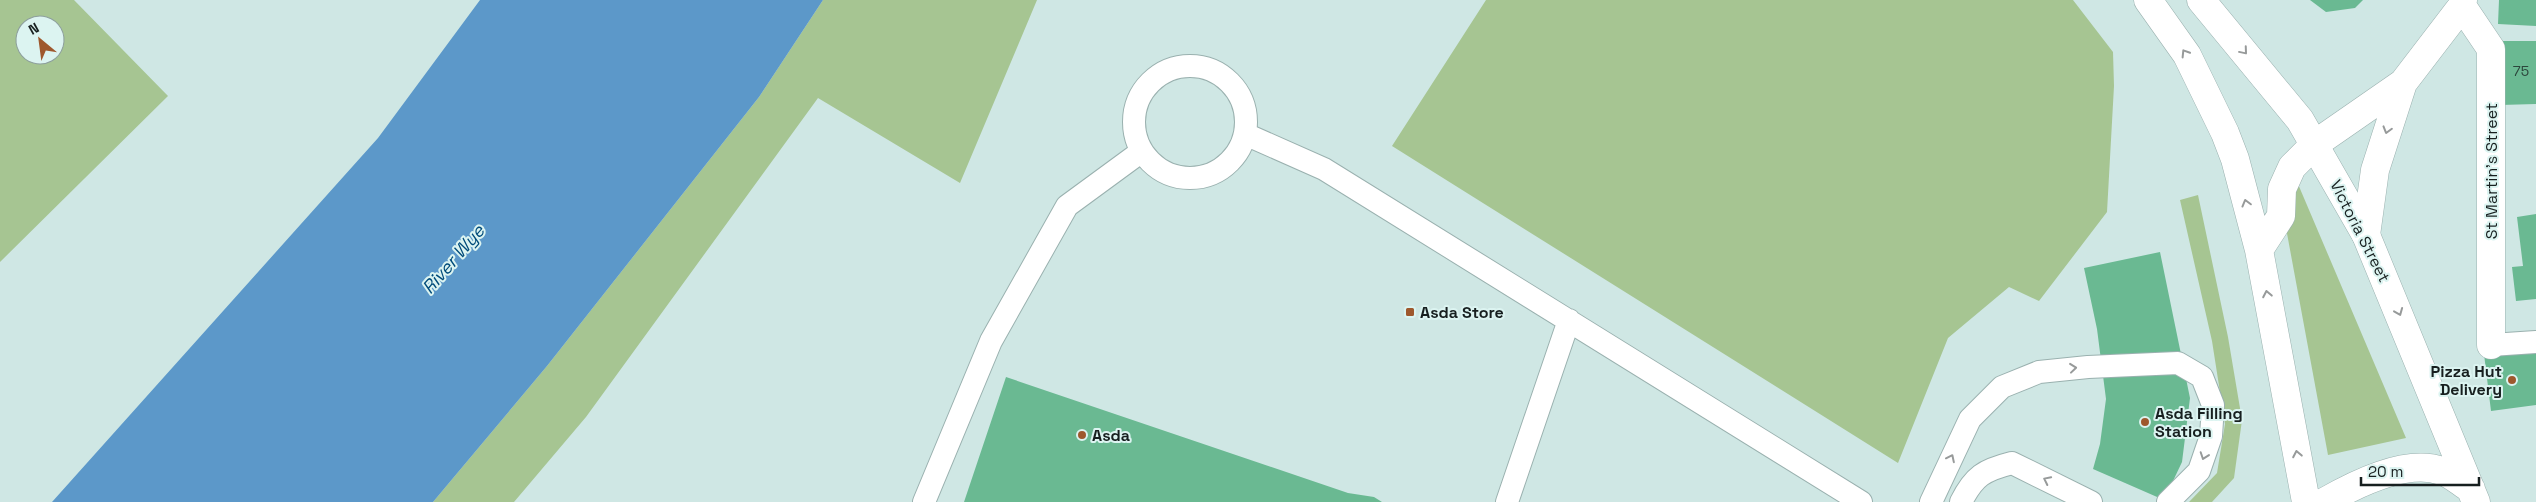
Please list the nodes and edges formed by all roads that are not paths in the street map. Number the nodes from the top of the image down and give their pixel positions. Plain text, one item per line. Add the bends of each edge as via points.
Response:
1 (2148, 0) edge
2 (2201, 0) edge
3 (2462, 3) edge
4 (2403, 84) junction
5 (1245, 134) junction
6 (2315, 144) junction
7 (1142, 152) junction
8 (2366, 235) junction
9 (2259, 250) junction
10 (1569, 320) junction
11 (2536, 342) edge
12 (2491, 345) joint
13 (2474, 496) edge
14 (924, 502) edge
15 (1507, 502) edge
16 (1861, 502) edge
17 (1931, 502) edge
18 (1961, 502) edge
19 (2091, 502) edge
20 (2168, 502) edge
21 (2306, 502) edge
22 (2324, 502) edge

9 -> 1 main road via 2226,133 2187,55
2 -> 6 main road, Victoria Street via 2300,120
3 - 4 main road, St Martin's Street
3 - 12 main road, St Martin's Street via 2491,49
4 - 6 main road
4 -> 8 main road, St Martin's Street via 2375,170
5 - 7 lane via 1239,150 1227,164 1211,174 1192,178 1172,175 1155,166
5 - 7 lane via 1246,116 1242,99 1232,84 1218,73 1184,65 1167,70 1152,80 1140,95 1134,114 1134,133
5 - 10 lane via 1324,169
6 - 8 main road, Victoria Street
6 - 9 main road via 2292,166 2282,189 2281,216
7 - 14 lane via 1067,206 991,341
8 -> 13 main road, Victoria Street
21 -> 9 main road
10 - 15 lane
10 - 16 lane
11 - 12 lane
13 - 22 main road via 2442,471 2417,468 2383,475
17 -> 20 lane via 1970,419 2002,387 2039,372 2178,363 2202,377 2213,405 2211,436 2199,472
19 -> 18 lane via 2012,463 1986,469 1969,486

